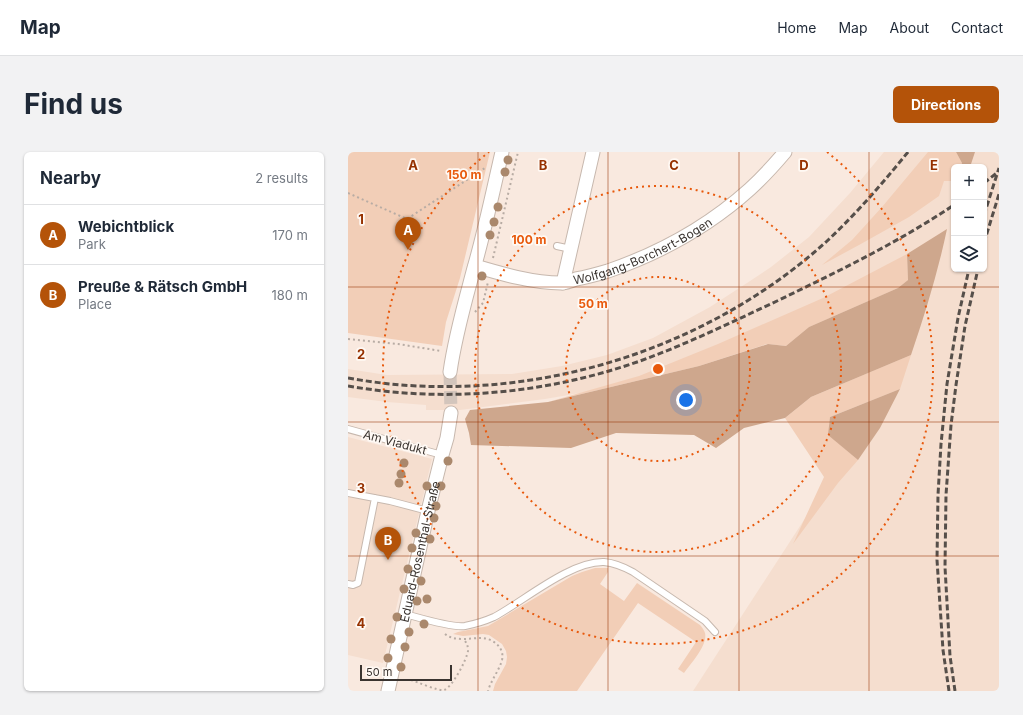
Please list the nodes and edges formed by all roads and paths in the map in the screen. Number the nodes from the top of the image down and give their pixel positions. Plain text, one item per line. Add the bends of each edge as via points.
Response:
1 (502, 152) edge
2 (518, 152) edge
3 (593, 152) edge
4 (785, 152) edge
5 (498, 168) junction
6 (348, 193) edge
7 (556, 246) dead end
8 (571, 249) junction
9 (475, 266) junction
10 (490, 271) junction
11 (563, 283) junction
12 (459, 322) junction
13 (348, 339) edge
14 (452, 352) junction
15 (450, 372) tunnel mouth
16 (451, 413) tunnel mouth
17 (348, 429) edge
18 (442, 455) junction
19 (348, 493) edge
20 (375, 498) junction
21 (428, 511) junction
22 (348, 584) edge
23 (406, 614) junction
24 (437, 622) junction
25 (715, 632) dead end
26 (464, 640) junction
27 (411, 680) dead end
28 (388, 691) edge
29 (488, 691) edge

1 - 5 street
2 - 10 path
3 - 8 street
4 - 11 street, Wolfgang-Borchert-Bogen via 750,189 690,234 632,263
5 - 6 path via 487,166 407,219
5 - 9 street
7 - 8 lane
8 - 11 street
9 - 10 street, Wolfgang-Borchert-Bogen
9 - 12 street
10 - 11 street, Wolfgang-Borchert-Bogen
10 - 12 path via 483,303 468,322
12 - 14 street
13 - 14 path
14 - 15 street
16 - 18 street, Eduard-Rosenthal-Straße
17 - 18 lane, Am Viadukt
18 - 21 street, Eduard-Rosenthal-Straße
19 - 20 lane
20 - 21 lane
20 - 22 lane via 358,583
21 - 23 street, Eduard-Rosenthal-Straße
23 - 24 lane
23 - 28 street, Eduard-Rosenthal-Straße
24 - 25 lane via 463,626 486,620 558,577 584,566 605,562 633,572 705,622
24 - 26 path via 447,636
26 - 27 path via 467,643 467,655 453,683 448,687 444,690 438,689
26 - 29 path via 486,638 501,648 502,659

